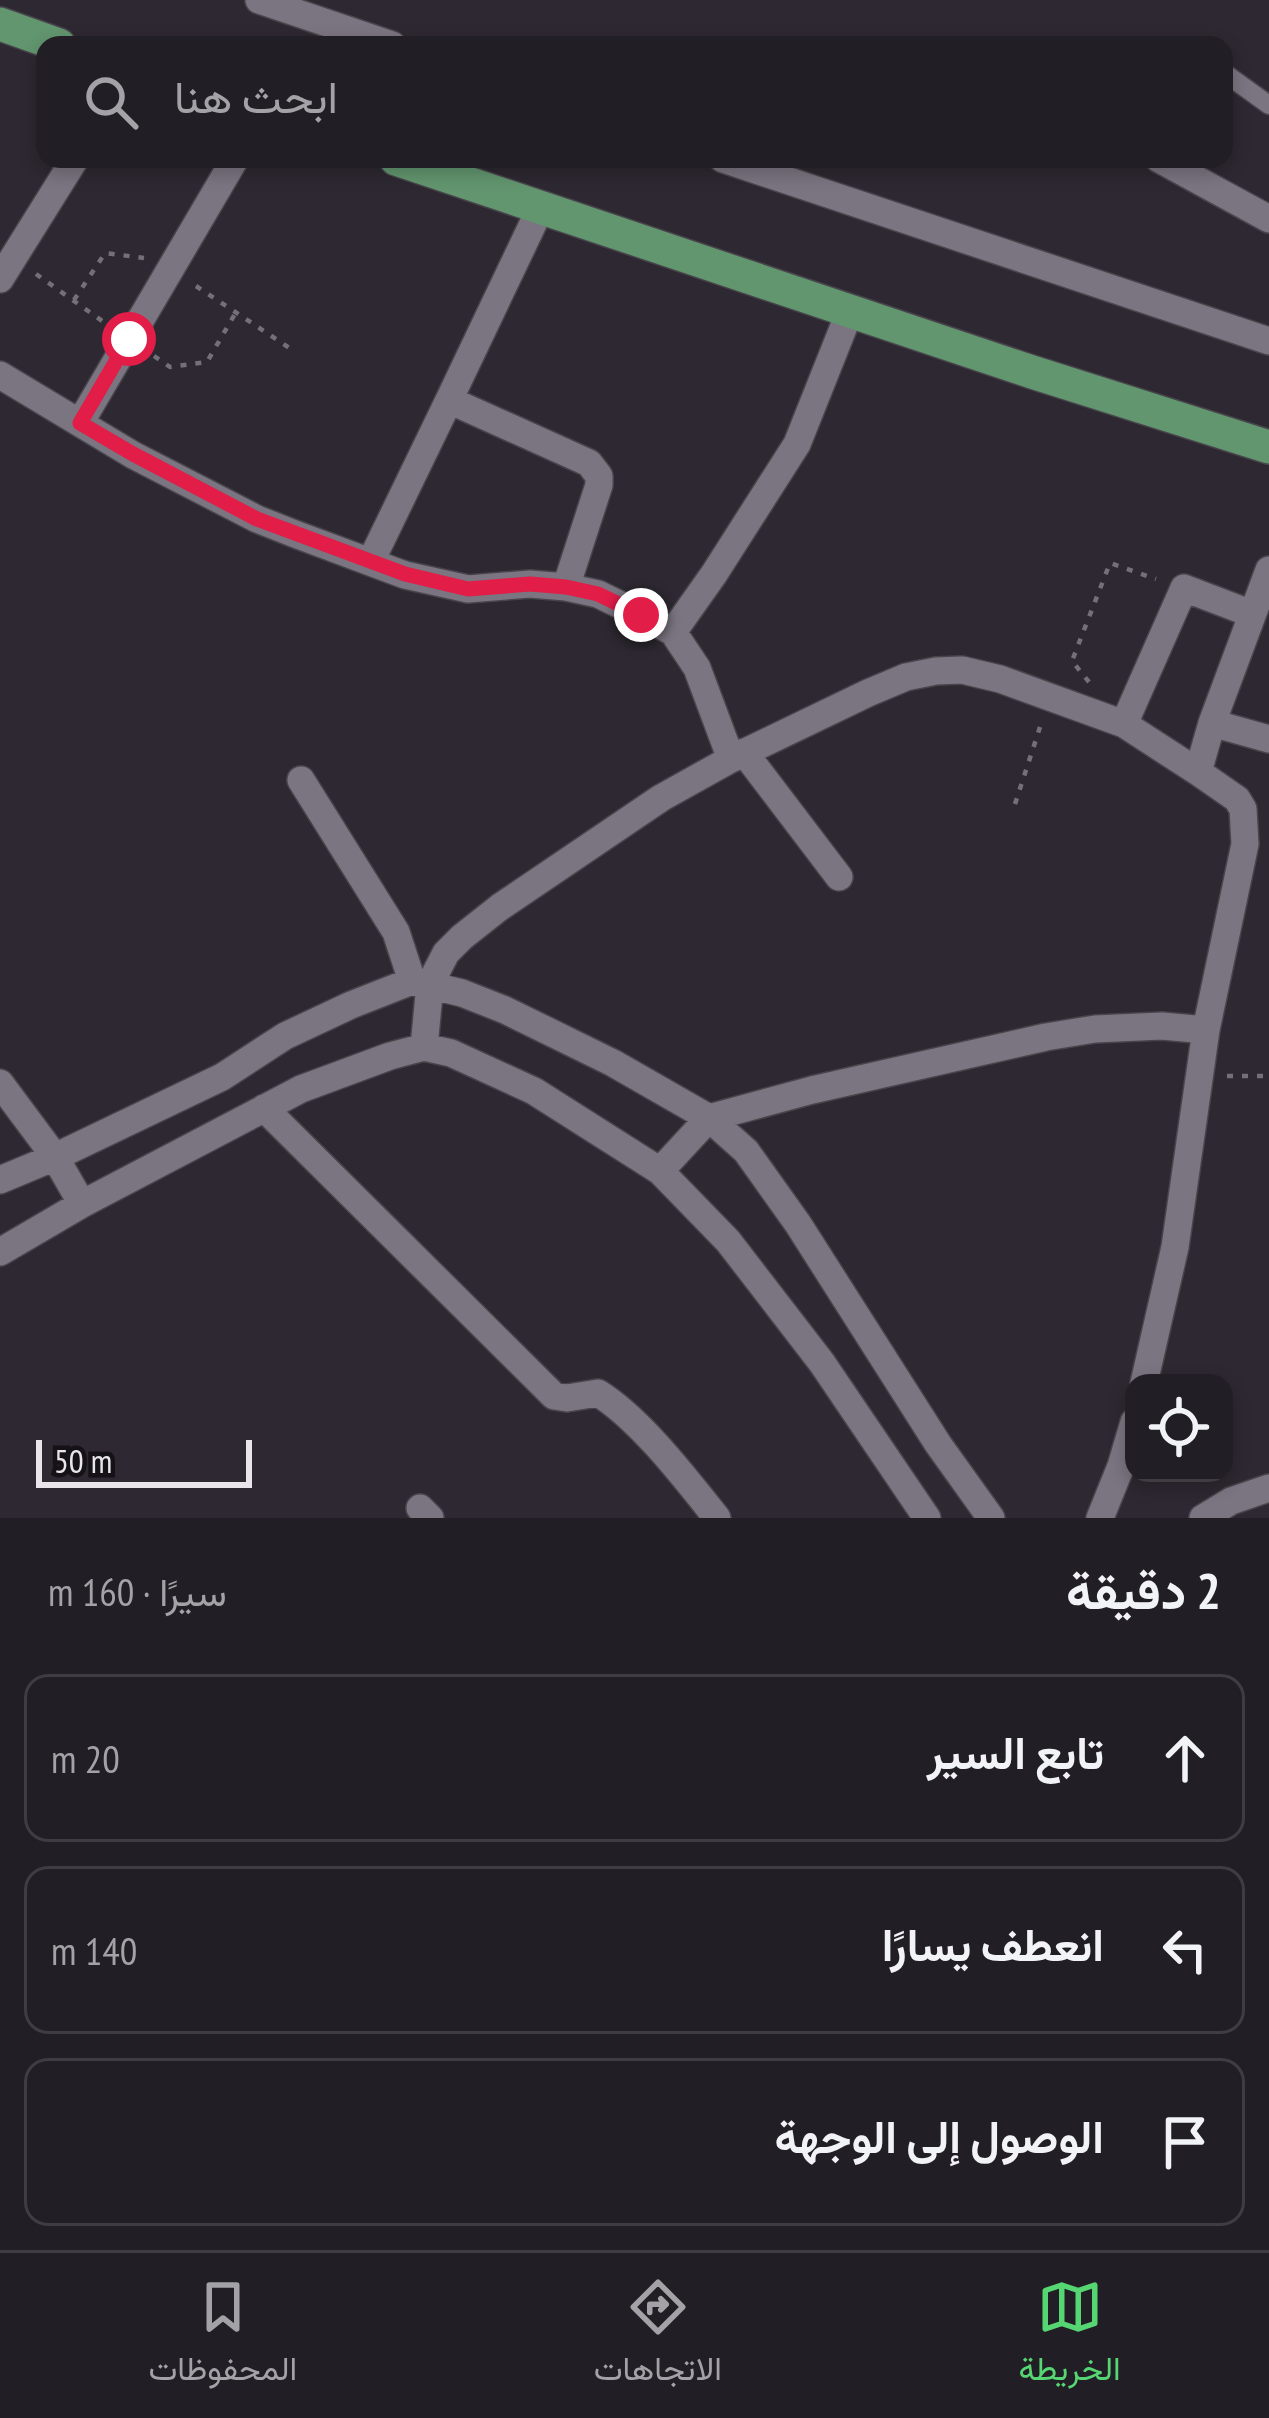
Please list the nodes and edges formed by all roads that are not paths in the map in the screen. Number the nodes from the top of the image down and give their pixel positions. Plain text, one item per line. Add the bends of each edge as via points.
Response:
1 (260, 0) edge
2 (0, 25) edge
3 (318, 33) edge
4 (36, 37) edge
5 (1233, 79) edge
6 (1269, 105) edge
7 (69, 168) edge
8 (230, 168) edge
9 (423, 168) edge
10 (750, 168) edge
11 (1176, 168) edge
12 (541, 207) junction
13 (1269, 219) edge
14 (6, 269) edge
15 (850, 311) junction
16 (1269, 340) edge
17 (0, 375) edge
18 (449, 400) junction
19 (80, 423) junction
20 (1269, 447) edge
21 (371, 561) junction
22 (1269, 570) edge
23 (566, 587) junction
24 (1252, 614) junction
25 (673, 632) junction
26 (1212, 723) junction
27 (1124, 724) junction
28 (1269, 739) edge
29 (737, 755) junction
30 (1198, 772) junction
31 (301, 780) dead end
32 (839, 877) dead end
33 (421, 982) junction
34 (1206, 1030) junction
35 (424, 1048) junction
36 (0, 1083) edge
37 (264, 1108) junction
38 (710, 1118) junction
39 (55, 1157) junction
40 (660, 1171) junction
41 (0, 1180) edge
42 (82, 1204) junction
43 (0, 1252) edge
44 (1146, 1374) edge
45 (1125, 1450) edge
46 (1269, 1488) edge
47 (717, 1518) edge
48 (927, 1518) edge
49 (991, 1518) edge
50 (1100, 1518) edge
51 (1203, 1518) edge

1 - 3 street
2 - 4 main road
5 - 6 street
7 - 14 street
8 - 19 street
9 - 12 main road
10 - 16 street
11 - 13 street
12 - 15 main road
12 - 18 street
15 - 20 main road
15 - 25 street via 796,444
17 - 19 street
18 - 21 street
18 - 23 street via 596,470
19 - 21 street via 257,519
21 - 23 street via 468,589
22 - 24 street
23 - 25 street
24 - 26 street
24 - 27 street via 1184,588
25 - 29 street
26 - 28 street
26 - 30 street
27 - 29 street via 1000,679 936,671 868,693
27 - 30 street
29 - 32 street
29 - 33 street via 500,907
30 - 34 street via 1237,799 1246,823
31 - 33 street
33 - 35 street
33 - 38 street via 505,1010
33 - 39 street via 285,1036 222,1077
34 - 38 street via 1046,1037
34 - 44 street via 1175,1247
35 - 37 street
35 - 40 street via 533,1090
36 - 39 street
37 - 42 street
37 - 47 street via 554,1396 607,1399
38 - 40 street
38 - 49 street via 772,1185
39 - 41 street
39 - 42 street
40 - 48 street via 728,1241 822,1363
42 - 43 street
45 - 50 street
46 - 51 street

